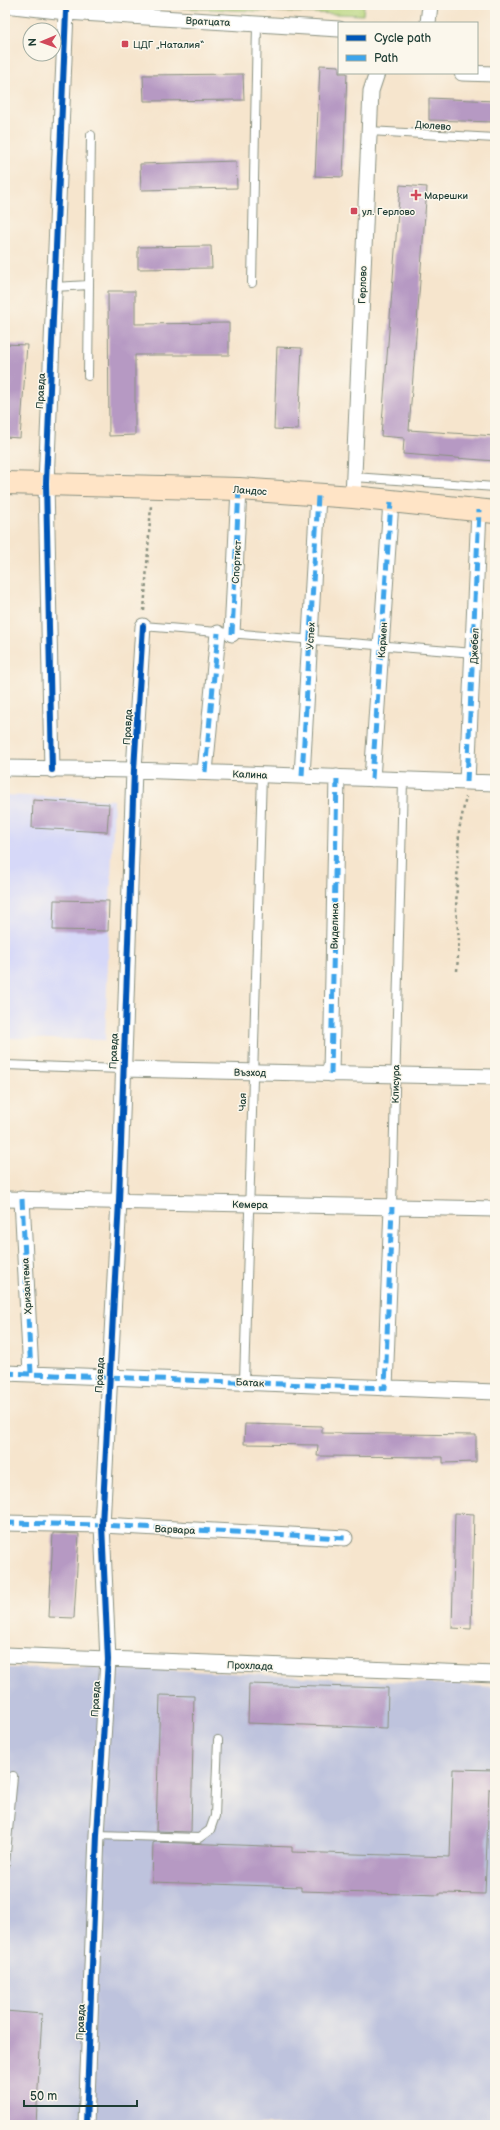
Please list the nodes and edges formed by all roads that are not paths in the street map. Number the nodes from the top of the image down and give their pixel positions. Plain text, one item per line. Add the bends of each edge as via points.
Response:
1 (5, 5) edge
2 (430, 5) edge
3 (66, 12) junction
4 (428, 22) edge
5 (257, 24) junction
6 (338, 29) edge
7 (478, 73) edge
8 (377, 74) edge
9 (495, 74) edge
10 (369, 131) junction
11 (91, 135) dead end
12 (495, 138) edge
13 (252, 283) dead end
14 (89, 285) junction
15 (54, 286) junction
16 (88, 376) dead end
17 (5, 482) edge
18 (46, 483) junction
19 (354, 487) junction
20 (495, 487) edge
21 (239, 489) junction
22 (318, 496) junction
23 (391, 502) junction
24 (487, 511) edge
25 (143, 626) joint
26 (225, 633) junction
27 (310, 640) junction
28 (381, 646) junction
29 (474, 653) junction
30 (5, 768) edge
31 (52, 770) junction
32 (134, 770) junction
33 (205, 772) junction
34 (262, 774) junction
35 (302, 776) junction
36 (337, 777) junction
37 (372, 779) junction
38 (403, 780) junction
39 (467, 782) junction
40 (495, 784) edge
41 (5, 1065) edge
42 (122, 1069) junction
43 (252, 1072) junction
44 (331, 1074) junction
45 (395, 1075) junction
46 (495, 1077) edge
47 (5, 1198) edge
48 (22, 1199) junction
49 (119, 1201) junction
50 (251, 1204) junction
51 (392, 1207) junction
52 (495, 1209) edge
53 (5, 1373) edge
54 (31, 1373) junction
55 (109, 1376) junction
56 (244, 1382) junction
57 (385, 1388) junction
58 (495, 1392) edge
59 (5, 1523) edge
60 (102, 1525) junction
61 (345, 1538) dead end
62 (5, 1656) edge
63 (108, 1660) junction
64 (495, 1673) edge
65 (218, 1740) dead end
66 (13, 1776) dead end
67 (98, 1835) junction
68 (5, 1864) edge
69 (86, 2125) edge

1 - 3 street, Вратцата
2 - 4 street
3 - 5 street, Вратцата
3 - 15 street, Правда
5 - 6 street, Вратцата
5 - 13 lane
7 - 9 street
8 - 10 street, Герлово via 371,91
10 - 12 lane, Дюлево
10 - 19 street, Герлово
11 - 14 lane
14 - 15 lane
14 - 16 lane
15 - 18 street, Правда
17 - 18 street, Ландос
18 - 21 street, Ландос
18 - 31 street, Правда
19 - 20 lane
19 - 22 street, Ландос
19 - 23 street, Ландос
21 - 22 street, Ландос
21 - 26 street, Спортист
22 - 27 street, Успех
23 - 24 street, Ландос
23 - 28 street, Кармен
24 - 29 street, Джебел
25 - 26 lane
25 - 32 street, Правда
26 - 27 lane
26 - 33 street, Спортист
27 - 28 lane
27 - 35 street, Успех
28 - 29 lane
28 - 37 street, Кармен
29 - 39 street, Джебел
30 - 31 street, Калина
31 - 32 street, Калина
32 - 33 street, Калина
32 - 42 street, Правда
33 - 34 street, Калина
34 - 35 street, Калина
34 - 43 lane, Чая
35 - 36 street, Калина
36 - 37 street, Калина
36 - 44 street, Виделина
37 - 38 street, Калина
38 - 39 street, Калина
38 - 45 lane, Клисура
39 - 40 street, Калина
41 - 42 lane, Възход
42 - 43 street, Възход
42 - 49 street, Правда
43 - 44 street, Възход
43 - 50 lane, Чая
44 - 45 street, Възход
45 - 46 street, Възход
45 - 51 lane, Клисура
47 - 48 street, Кемера
48 - 49 street, Кемера
48 - 54 street, Хризантема
49 - 50 street, Кемера
49 - 55 street, Правда
50 - 51 street, Кемера
50 - 56 lane, Чая
51 - 52 street, Кемера
51 - 57 street, Клисура
53 - 54 street, Батак
54 - 55 street, Батак
55 - 56 street, Батак
55 - 60 street, Правда
56 - 57 street, Батак
57 - 58 street, Батак
59 - 60 street, Варвара
60 - 61 street, Варвара
60 - 63 street, Правда
62 - 63 street, Прохлада
63 - 64 street, Прохлада
63 - 67 street, Правда
65 - 67 lane via 215,1816 210,1830 199,1838
66 - 68 lane
67 - 69 street, Правда

